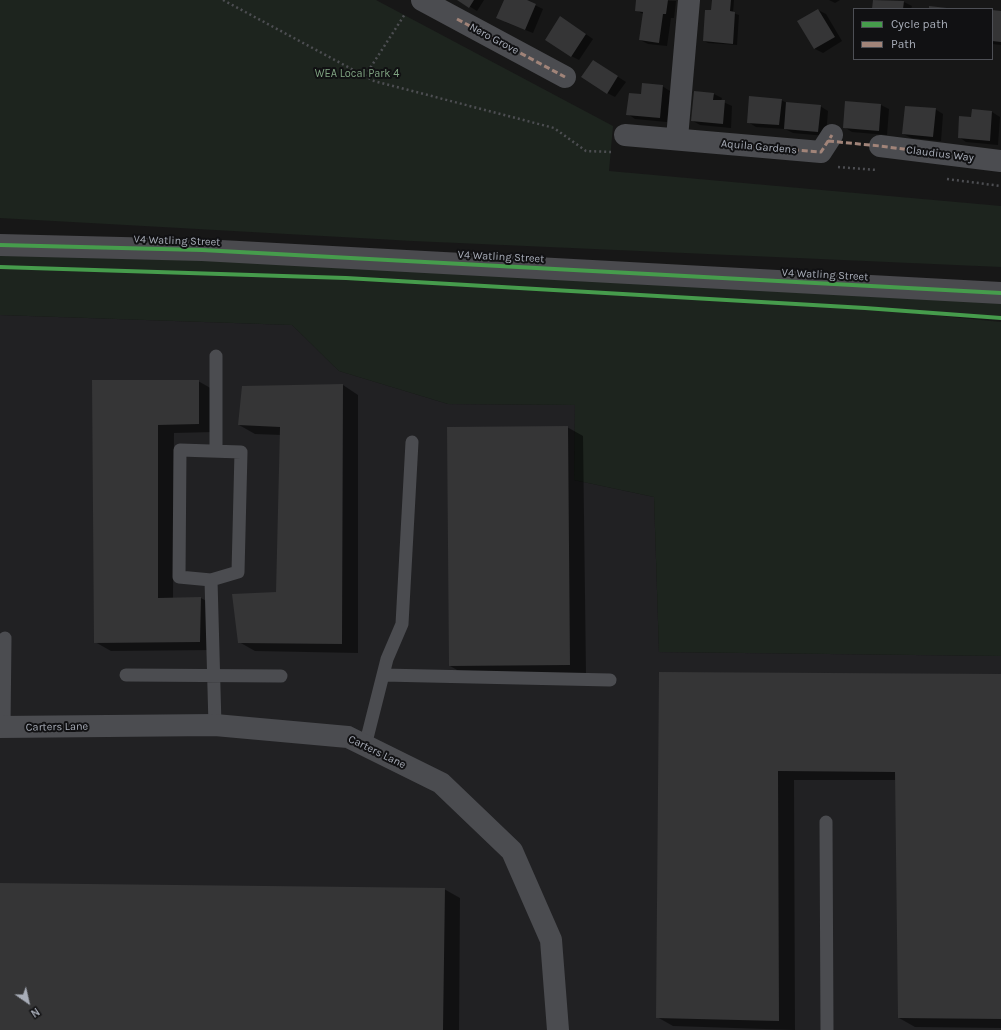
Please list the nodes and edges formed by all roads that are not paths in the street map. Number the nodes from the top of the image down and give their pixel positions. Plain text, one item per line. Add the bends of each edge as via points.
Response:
1 (689, 0) edge
2 (414, 6) edge
3 (565, 77) dead end
4 (626, 135) dead end
5 (832, 135) dead end
6 (677, 138) junction
7 (880, 146) dead end
8 (1001, 161) edge
9 (0, 245) edge
10 (1001, 293) edge
11 (216, 356) dead end
12 (412, 442) dead end
13 (216, 451) junction
14 (211, 580) junction
15 (5, 638) dead end
16 (126, 675) dead end
17 (214, 675) junction
18 (383, 675) junction
19 (281, 676) dead end
20 (610, 680) dead end
21 (215, 725) junction
22 (2, 727) edge
23 (366, 746) junction
24 (826, 822) dead end
25 (558, 1030) edge
26 (827, 1030) edge

1 - 6 street
2 - 3 street, Nero Grove
4 - 6 street, Aquila Gardens
5 - 6 street, Aquila Gardens via 822,152
7 - 8 street, Claudius Way
9 - 10 street, V4 Watling Street via 202,250
11 - 13 lane
12 - 18 lane via 402,624
13 - 14 lane via 241,452 238,572
13 - 14 lane via 180,450 179,577
14 - 17 lane
15 - 22 lane
16 - 17 lane
17 - 19 lane
17 - 21 lane
18 - 20 lane
18 - 23 lane
21 - 22 street, Carters Lane
21 - 23 street, Carters Lane via 348,737
23 - 25 street, Carters Lane via 440,783 512,851 551,940
24 - 26 lane

